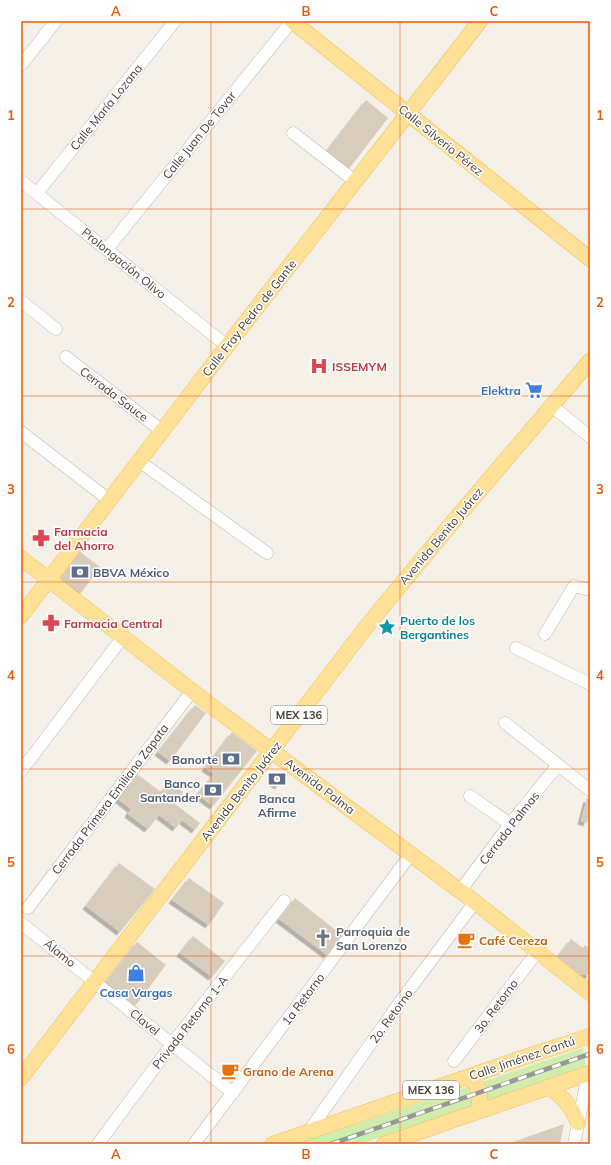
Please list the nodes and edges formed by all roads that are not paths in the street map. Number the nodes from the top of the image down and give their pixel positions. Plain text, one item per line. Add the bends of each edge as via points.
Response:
1 (56, 21) edge
2 (175, 21) edge
3 (292, 21) edge
4 (480, 21) edge
5 (21, 65) edge
6 (408, 114) junction
7 (293, 133) dead end
8 (21, 180) edge
9 (356, 182) junction
10 (37, 193) junction
11 (107, 249) junction
12 (590, 259) edge
13 (21, 301) edge
14 (56, 329) dead end
15 (227, 346) junction
16 (66, 357) dead end
17 (590, 361) edge
18 (552, 406) junction
19 (162, 431) junction
20 (21, 432) edge
21 (590, 437) edge
22 (139, 461) junction
23 (109, 500) junction
24 (267, 553) dead end
25 (21, 558) edge
26 (49, 580) junction
27 (590, 590) edge
28 (21, 616) edge
29 (545, 634) dead end
30 (123, 637) junction
31 (516, 648) dead end
32 (590, 684) edge
33 (192, 691) junction
34 (505, 723) dead end
35 (272, 751) junction
36 (558, 765) junction
37 (21, 771) edge
38 (590, 790) edge
39 (470, 796) dead end
40 (510, 824) junction
41 (411, 854) junction
42 (460, 891) junction
43 (284, 901) dead end
44 (475, 902) junction
45 (28, 908) dead end
46 (23, 924) edge
47 (537, 952) junction
48 (574, 980) junction
49 (95, 982) junction
50 (590, 982) edge
51 (590, 993) edge
52 (590, 1036) edge
53 (172, 1044) junction
54 (454, 1061) dead end
55 (589, 1073) edge
56 (471, 1076) junction
57 (21, 1078) edge
58 (548, 1087) junction
59 (233, 1093) junction
60 (479, 1111) junction
61 (578, 1123) junction
62 (309, 1131) junction
63 (98, 1144) edge
64 (194, 1144) edge
65 (273, 1144) edge
66 (384, 1144) edge
67 (574, 1144) edge

1 - 5 street
2 - 10 street, Calle María Lozana
3 - 6 main road, Calle Silverio Pérez
3 - 11 street, Calle Juan De Tovar
4 - 6 main road, Calle Fray Pedro de Gante
6 - 9 main road, Calle Fray Pedro de Gante
6 - 12 main road, Calle Silverio Pérez
7 - 9 street
8 - 10 street, Prolongación Olivo
9 - 15 main road, Calle Fray Pedro de Gante
10 - 11 street, Prolongación Olivo
11 - 15 street, Prolongación Olivo
13 - 14 street
15 - 19 main road, Calle Fray Pedro de Gante
16 - 19 street, Cerrada Sauce
17 - 18 main road, Avenida Benito Juárez / MEX 136
18 - 21 street
18 - 35 main road, Avenida Benito Juárez / MEX 136 via 370,622
19 - 22 main road, Calle Fray Pedro de Gante
20 - 23 street
22 - 23 main road, Calle Fray Pedro de Gante
22 - 24 street
23 - 26 main road, Calle Fray Pedro de Gante
25 - 26 main road, Avenida Palma
26 - 28 main road, Calle Fray Pedro de Gante
26 - 30 main road, Avenida Palma
27 - 29 street via 574,586
30 - 33 main road, Avenida Palma
30 - 37 street
31 - 32 street
33 - 35 main road, Avenida Palma
33 - 45 street, Cerrada Primera Emiliano Zapata
34 - 36 street
35 - 41 main road, Avenida Palma
35 - 49 main road, Avenida Benito Juárez / MEX 136
36 - 38 street
36 - 40 street, Cerrada Palmas
39 - 40 street
40 - 42 street, Cerrada Palmas
41 - 42 main road, Avenida Palma
41 - 59 street, 1a Retorno
42 - 44 main road, Avenida Palma
43 - 53 street, Privada Retorno 1-A
44 - 47 main road, Avenida Palma
44 - 62 street, 2o. Retorno via 400,1002
46 - 49 street, Álamo
47 - 48 main road, Avenida Palma
47 - 54 street, 3o. Retorno
48 - 50 main road
48 - 51 main road, Avenida Palma
49 - 53 street, Clavel
49 - 57 main road, Avenida Benito Juárez / MEX 136
52 - 56 main road, Calle Jiménez Cantú / MEX 136
53 - 59 street, Clavel
53 - 63 street, Privada Retorno 1-A
55 - 58 main road, MEX 136
55 - 61 street
56 - 60 main road via 480,1092
56 - 62 main road, Calle Jiménez Cantú / MEX 136
58 - 60 main road, MEX 136
58 - 61 main road via 568,1102
59 - 64 street, 1a Retorno
60 - 66 main road, MEX 136
61 - 67 street
62 - 65 main road, Calle Jiménez Cantú / MEX 136

